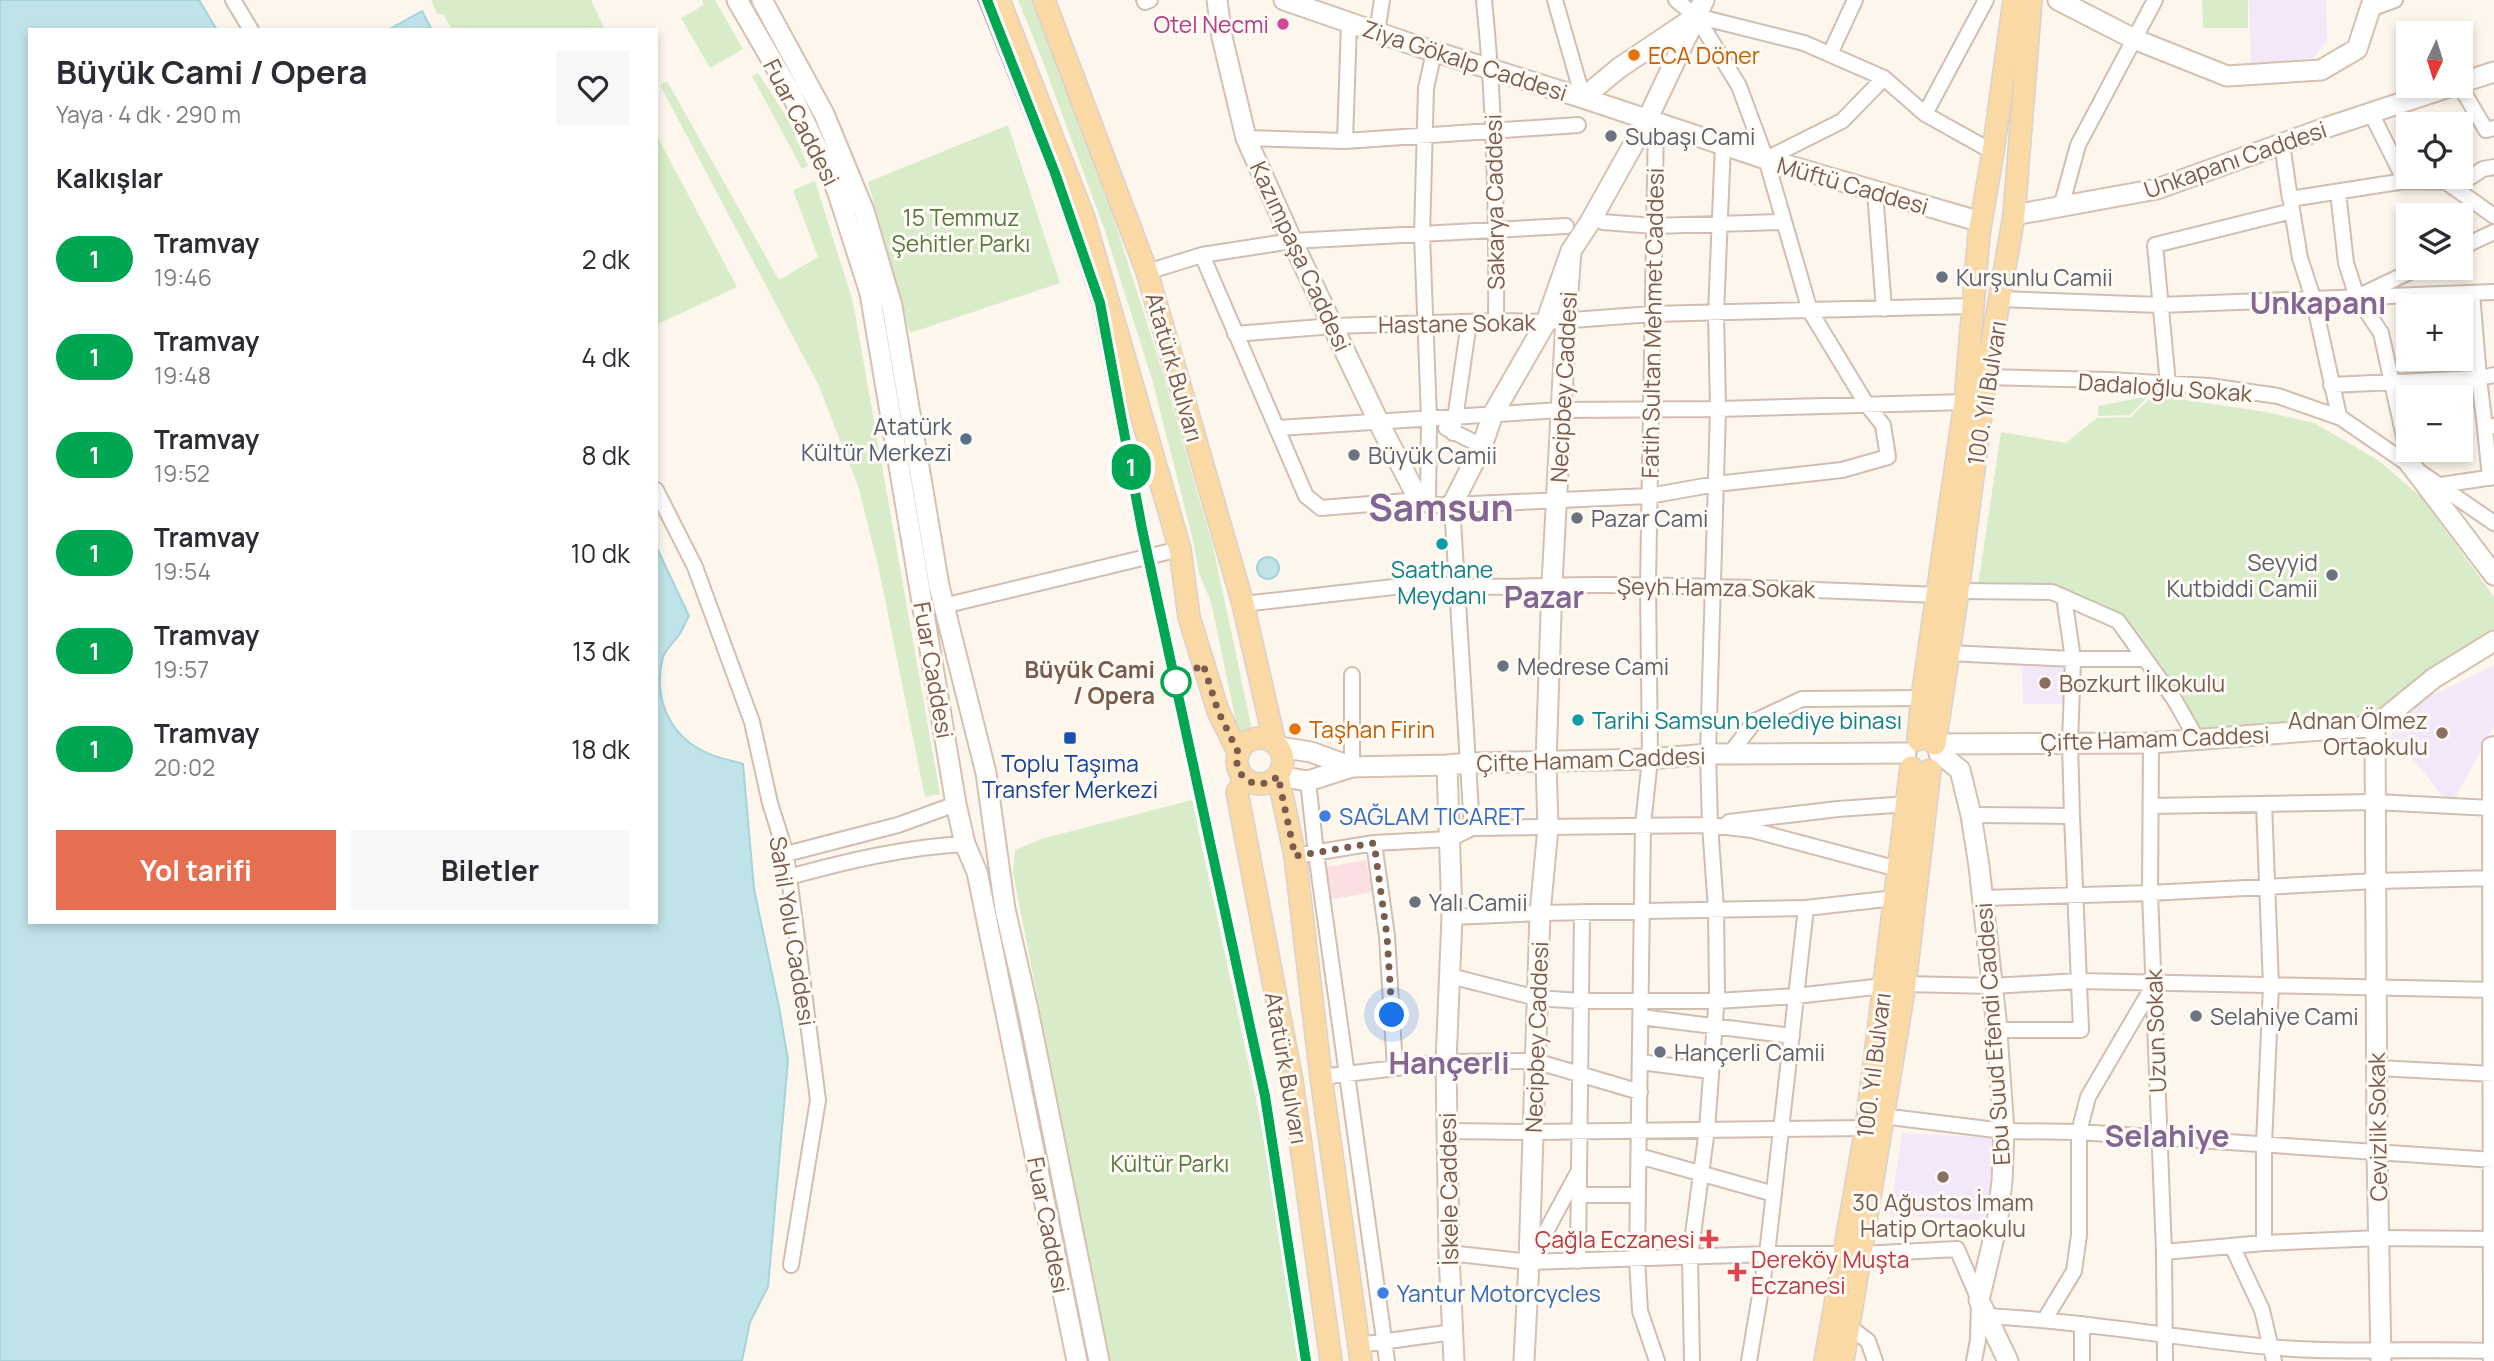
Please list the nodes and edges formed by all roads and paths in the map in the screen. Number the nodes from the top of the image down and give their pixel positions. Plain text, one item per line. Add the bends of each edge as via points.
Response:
1 (233, 0) edge
2 (737, 0) edge
3 (762, 0) edge
4 (999, 0) edge
5 (1044, 0) edge
6 (1144, 0) edge
7 (1150, 0) edge
8 (1217, 0) edge
9 (1284, 0) edge
10 (1382, 0) edge
11 (1484, 0) edge
12 (1555, 0) edge
13 (1676, 0) edge
14 (1854, 0) edge
15 (1986, 0) edge
16 (2014, 0) edge
17 (2031, 0) edge
18 (2059, 0) edge
19 (2155, 0) edge
20 (2395, 0) edge
21 (2371, 5) edge
22 (1700, 8) edge
23 (1349, 23) junction
24 (250, 28) edge
25 (1377, 33) junction
26 (2134, 39) junction
27 (1434, 52) junction
28 (1830, 54) junction
29 (1491, 70) junction
30 (2494, 72) edge
31 (1884, 78) junction
32 (2473, 79) edge
33 (1583, 98) junction
34 (2416, 98) edge
35 (2468, 98) edge
36 (2371, 113) junction
37 (1925, 114) junction
38 (1651, 121) junction
39 (1578, 125) dead end
40 (2494, 128) edge
41 (1493, 130) junction
42 (1424, 134) junction
43 (1246, 138) junction
44 (1345, 141) junction
45 (1723, 144) junction
46 (2282, 144) junction
47 (1993, 152) junction
48 (1766, 159) junction
49 (2396, 163) edge
50 (2494, 167) edge
51 (2473, 176) edge
52 (2396, 182) edge
53 (2455, 189) edge
54 (1875, 192) junction
55 (2339, 192) junction
56 (1983, 200) junction
57 (2291, 205) junction
58 (2061, 207) junction
59 (2015, 210) junction
60 (2494, 216) edge
61 (1602, 222) dead end
62 (1783, 222) junction
63 (1721, 224) junction
64 (1566, 226) dead end
65 (1654, 226) junction
66 (1980, 228) junction
67 (1497, 231) junction
68 (2494, 232) edge
69 (1422, 235) junction
70 (2011, 239) junction
71 (1292, 241) junction
72 (2473, 242) edge
73 (1571, 251) junction
74 (1202, 256) junction
75 (1147, 272) junction
76 (2396, 278) edge
77 (2472, 292) junction
78 (2494, 292) edge
79 (2357, 297) junction
80 (2313, 298) junction
81 (2001, 299) junction
82 (2160, 305) junction
83 (1972, 306) junction
84 (1884, 310) junction
85 (1810, 311) junction
86 (1716, 313) junction
87 (1652, 314) junction
88 (1566, 319) junction
89 (1496, 321) junction
90 (1469, 322) junction
91 (1546, 322) junction
92 (1424, 323) junction
93 (1333, 326) junction
94 (1235, 334) junction
95 (2494, 375) edge
96 (1986, 377) junction
97 (2479, 378) junction
98 (2392, 383) junction
99 (2168, 384) junction
100 (2331, 384) junction
101 (1965, 402) junction
102 (1867, 405) junction
103 (1651, 409) junction
104 (1718, 409) junction
105 (1561, 410) junction
106 (1493, 414) junction
107 (1457, 416) junction
108 (2339, 416) junction
109 (1429, 418) junction
110 (1378, 421) junction
111 (2489, 427) edge
112 (1278, 428) junction
113 (1453, 433) junction
114 (1482, 446) junction
115 (2410, 464) junction
116 (2492, 478) edge
117 (1716, 484) junction
118 (2441, 485) junction
119 (658, 494) edge
120 (1649, 496) junction
121 (1556, 501) junction
122 (1424, 503) junction
123 (1452, 505) junction
124 (2494, 523) edge
125 (1180, 549) junction
126 (2494, 575) edge
127 (1552, 584) junction
128 (1648, 585) junction
129 (1714, 585) junction
130 (1458, 587) junction
131 (1948, 593) junction
132 (2064, 597) junction
133 (1243, 604) junction
134 (943, 606) junction
135 (2494, 641) edge
136 (1948, 653) junction
137 (2073, 659) junction
138 (2145, 659) junction
139 (1352, 675) dead end
140 (1922, 698) junction
141 (2375, 726) junction
142 (2197, 739) junction
143 (2070, 743) junction
144 (2151, 743) junction
145 (2494, 744) edge
146 (1277, 746) junction
147 (1311, 751) junction
148 (1238, 752) junction
149 (1708, 754) junction
150 (1729, 755) junction
151 (1923, 755) junction
152 (1650, 759) junction
153 (1469, 762) junction
154 (1546, 762) junction
155 (1447, 765) junction
156 (1352, 767) junction
157 (986, 773) junction
158 (1278, 776) junction
159 (1312, 779) junction
160 (1245, 780) junction
161 (953, 781) junction
162 (2375, 802) junction
163 (956, 804) junction
164 (1908, 804) junction
165 (2264, 804) junction
166 (2151, 806) junction
167 (2491, 808) junction
168 (1971, 815) junction
169 (2072, 816) junction
170 (1643, 825) junction
171 (1710, 825) junction
172 (1472, 828) junction
173 (1548, 828) junction
174 (996, 835) junction
175 (1450, 839) junction
176 (1374, 843) junction
177 (965, 844) junction
178 (823, 845) junction
179 (786, 854) junction
180 (1306, 854) junction
181 (826, 867) junction
182 (1898, 869) junction
183 (789, 877) junction
184 (2493, 878) edge
185 (2376, 881) junction
186 (2268, 887) junction
187 (2150, 893) junction
188 (2075, 894) junction
189 (1895, 898) junction
190 (1983, 898) junction
191 (1806, 908) junction
192 (1716, 909) junction
193 (1643, 911) junction
194 (1582, 912) junction
195 (1540, 913) junction
196 (1452, 917) junction
197 (1450, 976) junction
198 (2079, 981) junction
199 (1905, 984) junction
200 (2154, 984) junction
201 (1883, 986) junction
202 (1992, 986) junction
203 (2272, 986) junction
204 (2376, 987) junction
205 (2493, 990) edge
206 (1796, 996) junction
207 (1537, 998) junction
208 (1641, 1000) junction
209 (1581, 1001) junction
210 (1717, 1001) junction
211 (1641, 1017) junction
212 (1715, 1027) junction
213 (1995, 1030) junction
214 (1792, 1036) junction
215 (1535, 1061) junction
216 (1446, 1062) junction
217 (1640, 1062) junction
218 (1395, 1068) junction
219 (2377, 1068) junction
220 (1711, 1071) junction
221 (1580, 1073) junction
222 (1347, 1074) junction
223 (2492, 1074) edge
224 (1321, 1077) junction
225 (1640, 1092) junction
226 (1874, 1122) junction
227 (1707, 1129) junction
228 (1781, 1129) junction
229 (1639, 1130) junction
230 (1447, 1131) junction
231 (2004, 1131) junction
232 (1533, 1132) junction
233 (1579, 1132) junction
234 (2079, 1132) junction
235 (2159, 1137) junction
236 (2264, 1144) junction
237 (2377, 1152) junction
238 (1639, 1156) junction
239 (2492, 1160) edge
240 (1579, 1171) junction
241 (1701, 1174) junction
242 (1774, 1194) junction
243 (1578, 1195) junction
244 (1638, 1195) junction
245 (2379, 1238) junction
246 (2491, 1239) junction
247 (2263, 1243) junction
248 (2232, 1246) junction
249 (2164, 1252) junction
250 (1449, 1253) junction
251 (1767, 1254) junction
252 (1853, 1254) junction
253 (1690, 1257) junction
254 (1637, 1259) junction
255 (1578, 1261) junction
256 (1529, 1262) junction
257 (791, 1265) dead end
258 (1983, 1308) junction
259 (2045, 1319) junction
260 (2082, 1324) junction
261 (1850, 1328) junction
262 (1453, 1332) junction
263 (2165, 1335) junction
264 (1384, 1342) junction
265 (1360, 1353) edge
266 (2273, 1354) edge
267 (2492, 1354) edge
268 (2381, 1356) edge
269 (1077, 1361) edge
270 (1099, 1361) edge
271 (1331, 1361) edge
272 (1387, 1361) edge
273 (1454, 1361) edge
274 (1528, 1361) edge
275 (1657, 1361) edge
276 (1692, 1361) edge
277 (1749, 1361) edge
278 (1825, 1361) edge
279 (1843, 1361) edge
280 (1875, 1361) edge
281 (1974, 1361) edge
282 (2007, 1361) edge
283 (2082, 1361) edge
284 (2165, 1361) edge

1 - 24 street
2 - 161 main road, Fuar Caddesi via 792,95 837,190 870,293
3 - 134 main road, Fuar Caddesi via 824,114 864,211 892,306
4 - 125 main road, Atatürk Bulvarı via 1084,218
5 - 75 main road, Atatürk Bulvarı
6 - 7 street
8 - 43 main road, Kazımpaşa Caddesi
9 - 23 main road, Ziya Gökalp Caddesi
10 - 25 street
11 - 29 street, Sakarya Caddesi
12 - 33 street
13 - 22 street
14 - 28 street
15 - 37 street
16 - 47 main road, 100. Yıl Bulvarı
17 - 59 main road, 100. Yıl Bulvarı
18 - 26 main road
19 - 26 street
20 - 21 street
21 - 26 main road via 2357,49 2321,70 2227,76
22 - 28 street
22 - 33 main road
22 - 38 main road
22 - 48 street via 1739,86
23 - 25 main road, Ziya Gökalp Caddesi
23 - 44 street
25 - 27 main road, Ziya Gökalp Caddesi
26 - 58 street via 2078,145
27 - 29 main road, Ziya Gökalp Caddesi
27 - 42 street via 1426,88
28 - 31 street
29 - 33 main road, Ziya Gökalp Caddesi
29 - 41 street, Sakarya Caddesi
30 - 32 main road
31 - 37 street
31 - 48 street via 1842,121
33 - 38 main road, Ziya Gökalp Caddesi
34 - 36 main road, Unkapanı Caddesi
35 - 40 street via 2486,130
36 - 46 main road, Unkapanı Caddesi
36 - 49 street
37 - 47 street
38 - 45 main road, Müftü Caddesi
38 - 65 street, Fatih Sultan Mehmet Caddesi
38 - 73 main road
39 - 41 street
41 - 42 street
41 - 67 street, Sakarya Caddesi
42 - 44 street
42 - 69 street
43 - 44 street
43 - 71 main road, Kazımpaşa Caddesi
45 - 48 main road, Müftü Caddesi
45 - 63 street
46 - 57 street
46 - 58 main road, Unkapanı Caddesi via 2157,189
47 - 56 main road, 100. Yıl Bulvarı
48 - 54 main road, Müftü Caddesi
48 - 62 street
50 - 51 street
52 - 55 street
53 - 60 street
54 - 66 main road, Müftü Caddesi
54 - 84 street
55 - 57 street
55 - 79 street via 2346,263
56 - 59 main road
56 - 66 main road, 100. Yıl Bulvarı
57 - 80 street
57 - 82 street via 2155,245
58 - 59 main road, Unkapanı Caddesi
59 - 70 main road, 100. Yıl Bulvarı
61 - 65 street
62 - 63 street
62 - 85 street
63 - 65 street
63 - 86 street
64 - 67 street
65 - 87 street, Fatih Sultan Mehmet Caddesi
66 - 70 main road
66 - 83 main road, 100. Yıl Bulvarı
67 - 69 street
67 - 89 street, Sakarya Caddesi
68 - 72 street
69 - 71 street
69 - 92 street
70 - 81 main road, 100. Yıl Bulvarı
71 - 74 street
71 - 93 main road, Kazımpaşa Caddesi
73 - 88 main road, Necipbey Caddesi
73 - 91 main road
74 - 75 street
74 - 94 street
75 - 133 main road, Atatürk Bulvarı
76 - 79 street
77 - 78 street
77 - 79 street
77 - 97 street
79 - 80 street
79 - 98 street via 2381,332
80 - 82 street
80 - 100 street
81 - 82 street
81 - 96 main road, 100. Yıl Bulvarı
82 - 99 street
83 - 84 street, Hastane Sokak
83 - 101 main road, 100. Yıl Bulvarı
84 - 85 street, Hastane Sokak
85 - 86 street, Hastane Sokak
85 - 102 street
86 - 87 street, Hastane Sokak
86 - 104 street
87 - 88 street, Hastane Sokak
87 - 103 street, Fatih Sultan Mehmet Caddesi
88 - 91 street, Hastane Sokak
88 - 105 main road, Necipbey Caddesi
89 - 90 street, Hastane Sokak
89 - 91 street, Hastane Sokak
90 - 92 street, Hastane Sokak
90 - 107 street
91 - 106 main road
92 - 93 street, Hastane Sokak
92 - 109 street
93 - 94 street, Hastane Sokak
93 - 110 main road, Kazımpaşa Caddesi
94 - 112 street
95 - 97 street
96 - 99 street, Dadaloğlu Sokak
96 - 131 main road, 100. Yıl Bulvarı
97 - 98 street
97 - 111 street
98 - 100 street
98 - 115 street
99 - 108 street, Dadaloğlu Sokak via 2277,396
100 - 108 street
101 - 102 street
101 - 131 main road, 100. Yıl Bulvarı
102 - 104 street
102 - 117 street via 1883,425 1888,457 1842,470
103 - 104 street
103 - 105 street
103 - 120 street, Fatih Sultan Mehmet Caddesi
104 - 117 street
105 - 106 street
105 - 121 main road, Necipbey Caddesi
106 - 107 street
106 - 114 main road
107 - 109 street
107 - 113 street
108 - 115 street, Dadaloğlu Sokak
109 - 110 street
109 - 113 street
109 - 122 street
110 - 112 street
110 - 122 main road, Kazımpaşa Caddesi
111 - 116 street
112 - 122 street via 1306,496 1321,508
113 - 114 street
114 - 123 main road
115 - 118 street, Dadaloğlu Sokak
115 - 126 main road
116 - 118 street
117 - 120 street
117 - 129 street
118 - 124 street, Dadaloğlu Sokak
119 - 179 street, Sahil Yolu Caddesi via 695,567 752,722
120 - 121 street
120 - 128 street, Fatih Sultan Mehmet Caddesi
121 - 123 street
121 - 127 main road, Necipbey Caddesi
122 - 123 street
123 - 130 street
125 - 134 street
125 - 148 main road, Atatürk Bulvarı via 1189,617 1218,711
127 - 128 street, Şeyh Hamza Sokak
127 - 130 street, Şeyh Hamza Sokak
127 - 154 main road, Necipbey Caddesi
128 - 129 street, Şeyh Hamza Sokak
128 - 152 street, Fatih Sultan Mehmet Caddesi
129 - 131 street, Şeyh Hamza Sokak
129 - 149 street
130 - 133 street, Şeyh Hamza Sokak via 1429,583
130 - 153 street
131 - 132 street, Şeyh Hamza Sokak via 2052,592
131 - 136 main road, 100. Yıl Bulvarı
131 - 140 main road, 100. Yıl Bulvarı
132 - 137 street
132 - 138 street, Şeyh Hamza Sokak via 2118,621
133 - 146 main road, Atatürk Bulvarı
134 - 157 main road, Fuar Caddesi
135 - 141 main road via 2434,678
136 - 137 street
136 - 151 main road, 100. Yıl Bulvarı
137 - 138 street
137 - 143 street
138 - 142 street, Şeyh Hamza Sokak
139 - 156 street
140 - 150 street via 1802,699 1755,721
140 - 151 main road, 100. Yıl Bulvarı
141 - 142 main road, Çifte Hamam Caddesi
141 - 162 main road, Cevizlik Sokak
142 - 144 main road, Çifte Hamam Caddesi
143 - 144 main road, Çifte Hamam Caddesi
143 - 151 main road, Çifte Hamam Caddesi
143 - 169 street
144 - 166 street, Uzun Sokak
145 - 167 street via 2490,745
146 - 147 main road
146 - 148 main road via 1259,738
146 - 158 main road via 1283,762
147 - 156 main road
147 - 159 main road
148 - 160 main road via 1237,767
149 - 150 main road, Çifte Hamam Caddesi
149 - 152 main road, Çifte Hamam Caddesi
149 - 171 street
150 - 151 main road, Çifte Hamam Caddesi
151 - 164 main road, 100. Yıl Bulvarı
151 - 168 main road, Ebu Suud Efendi Caddesi via 1960,770
151 - 199 main road, 100. Yıl Bulvarı
152 - 154 main road, Çifte Hamam Caddesi
152 - 170 street, Fatih Sultan Mehmet Caddesi
153 - 154 main road, Çifte Hamam Caddesi
153 - 155 main road, Çifte Hamam Caddesi
153 - 172 street
154 - 173 main road, Necipbey Caddesi
155 - 156 main road, Çifte Hamam Caddesi
155 - 175 main road, İskele Caddesi
156 - 159 main road, Çifte Hamam Caddesi
157 - 161 main road via 967,768
157 - 174 main road, Fuar Caddesi
158 - 159 main road, Çifte Hamam Caddesi
158 - 160 main road via 1266,784
158 - 180 main road, Atatürk Bulvarı
159 - 180 street
160 - 271 main road, Atatürk Bulvarı via 1237,792 1292,1081
161 - 163 main road, Fuar Caddesi
162 - 165 street
162 - 167 street
162 - 185 main road, Cevizlik Sokak
163 - 177 main road, Fuar Caddesi
163 - 178 street
164 - 171 street
164 - 182 main road, 100. Yıl Bulvarı
165 - 166 street
165 - 186 street
166 - 187 street, Uzun Sokak
167 - 184 street
168 - 169 street
168 - 190 main road, Ebu Suud Efendi Caddesi
169 - 188 street
170 - 171 street
170 - 173 street
170 - 193 street, Fatih Sultan Mehmet Caddesi
171 - 182 street via 1752,830
171 - 192 street
172 - 173 street
172 - 175 street
173 - 195 main road, Necipbey Caddesi
174 - 177 main road via 983,845
174 - 270 main road, Fuar Caddesi via 1005,909
175 - 176 street
175 - 196 main road, İskele Caddesi
176 - 180 street
176 - 218 street via 1387,936
177 - 181 street via 928,846
177 - 269 main road, Fuar Caddesi via 977,872
178 - 179 street
178 - 181 street
179 - 183 street, Sahil Yolu Caddesi
180 - 222 street
180 - 224 main road, Atatürk Bulvarı
181 - 183 street
182 - 189 main road, 100. Yıl Bulvarı
183 - 257 street, Sahil Yolu Caddesi via 818,1100
184 - 185 street
184 - 205 street
185 - 186 street
185 - 204 main road, Cevizlik Sokak
186 - 187 street
186 - 203 street
187 - 188 street
187 - 200 street, Uzun Sokak
188 - 190 street
188 - 198 street
189 - 191 street
189 - 201 main road, 100. Yıl Bulvarı
190 - 202 main road, Ebu Suud Efendi Caddesi
191 - 192 street
191 - 206 street
192 - 193 street
192 - 210 street
193 - 194 street
193 - 208 street, Fatih Sultan Mehmet Caddesi
194 - 195 street
194 - 209 street
195 - 196 street
195 - 207 main road, Necipbey Caddesi
196 - 197 main road, İskele Caddesi
197 - 207 street
197 - 216 main road, İskele Caddesi
198 - 200 street
198 - 202 street
198 - 213 street via 2081,1030
199 - 202 street
199 - 226 main road, 100. Yıl Bulvarı
200 - 203 street
200 - 234 street via 2088,1097
200 - 235 street, Uzun Sokak
201 - 206 street
201 - 226 main road, 100. Yıl Bulvarı
202 - 213 main road, Ebu Suud Efendi Caddesi
203 - 204 street
203 - 236 street
204 - 205 street
204 - 219 main road, Cevizlik Sokak
205 - 223 street
206 - 210 street
206 - 214 street
207 - 209 street
207 - 215 main road, Necipbey Caddesi
208 - 209 street
208 - 210 street
208 - 211 street, Fatih Sultan Mehmet Caddesi
209 - 221 street
210 - 212 street
211 - 212 street
211 - 217 street, Fatih Sultan Mehmet Caddesi
212 - 214 street
212 - 220 street
213 - 231 main road, Ebu Suud Efendi Caddesi
214 - 228 street
215 - 216 street
215 - 221 street
215 - 232 main road, Necipbey Caddesi
216 - 218 street
216 - 230 main road, İskele Caddesi
217 - 220 street
217 - 225 street, Fatih Sultan Mehmet Caddesi
218 - 222 street
219 - 223 street
219 - 237 main road, Cevizlik Sokak
220 - 227 street
221 - 225 street
221 - 233 street
222 - 224 street
222 - 264 street
223 - 239 street
224 - 265 main road, Atatürk Bulvarı
225 - 229 street, Fatih Sultan Mehmet Caddesi
226 - 228 street
226 - 231 street
226 - 252 main road, 100. Yıl Bulvarı
227 - 228 street
227 - 229 street
227 - 241 street
228 - 242 street
229 - 233 street
229 - 238 street, Fatih Sultan Mehmet Caddesi
230 - 232 street
230 - 250 main road, İskele Caddesi
231 - 234 street
231 - 258 main road, Ebu Suud Efendi Caddesi via 2003,1181
232 - 233 street
232 - 256 main road, Necipbey Caddesi
233 - 240 street
234 - 235 street
234 - 259 street via 2079,1235 2074,1271
235 - 236 street
235 - 249 street, Uzun Sokak
236 - 237 street
236 - 247 street
237 - 239 street
237 - 245 main road, Cevizlik Sokak
238 - 241 street
238 - 244 street, Fatih Sultan Mehmet Caddesi
239 - 246 street
240 - 243 street
240 - 256 street
241 - 242 street
241 - 253 street
242 - 251 street
243 - 244 street
243 - 255 street
244 - 254 street, Fatih Sultan Mehmet Caddesi
245 - 246 street
245 - 247 street
245 - 268 main road, Cevizlik Sokak
246 - 267 street
247 - 248 street
248 - 249 street
248 - 266 street via 2262,1310
249 - 263 street, Uzun Sokak
250 - 256 street
250 - 262 main road, İskele Caddesi
251 - 252 street
251 - 253 street
251 - 277 street
252 - 258 street via 1958,1249
252 - 261 main road, 100. Yıl Bulvarı
252 - 278 main road, 100. Yıl Bulvarı
253 - 254 street
253 - 276 street
254 - 255 street
254 - 275 street, Fatih Sultan Mehmet Caddesi via 1640,1311
255 - 256 street
256 - 274 main road, Necipbey Caddesi
258 - 259 street
258 - 281 street
258 - 282 main road
259 - 260 street
260 - 263 street
260 - 283 street
261 - 279 main road, 100. Yıl Bulvarı
261 - 280 street via 1868,1341
262 - 264 street
262 - 273 main road, İskele Caddesi
263 - 266 street
263 - 284 street, Uzun Sokak
264 - 265 street
264 - 272 street
266 - 268 street
267 - 268 street

